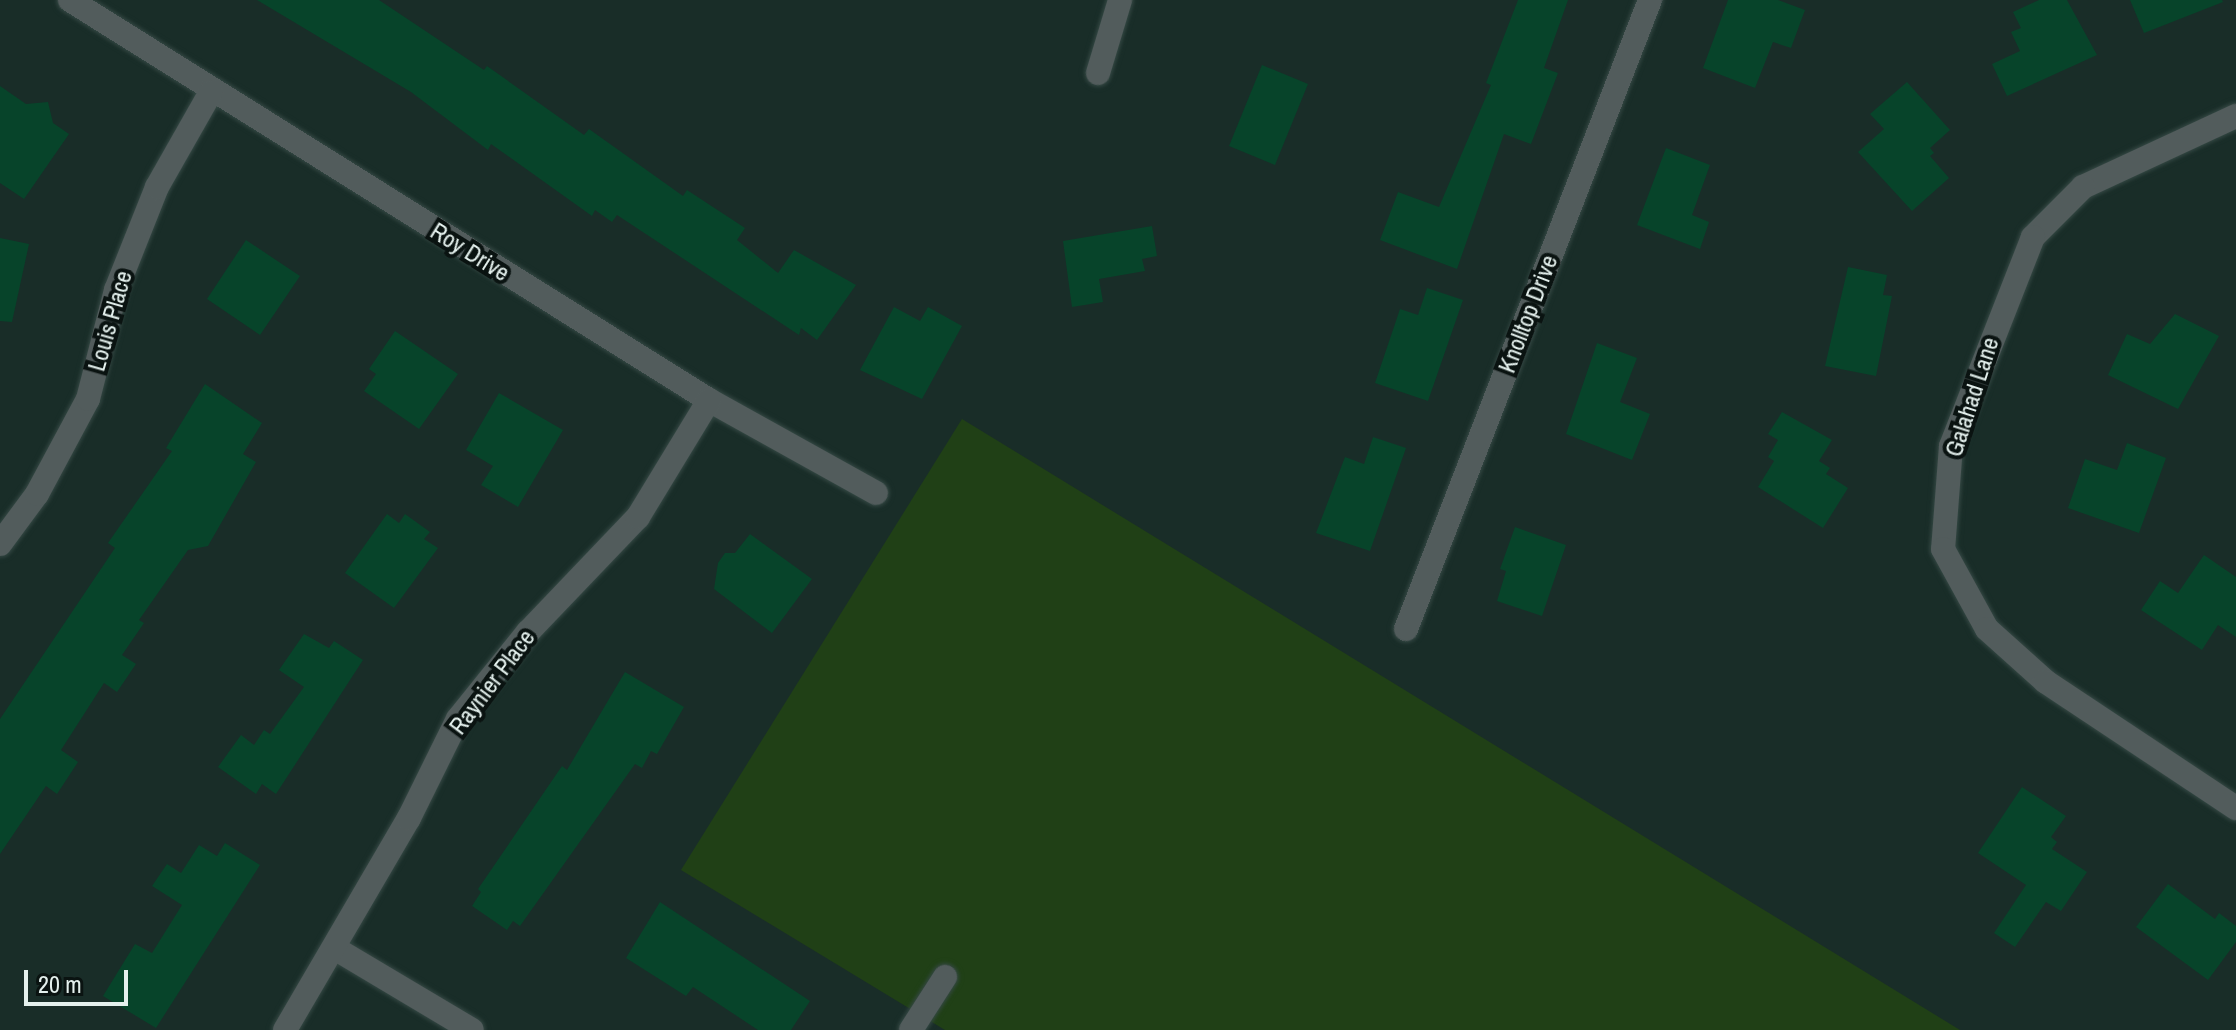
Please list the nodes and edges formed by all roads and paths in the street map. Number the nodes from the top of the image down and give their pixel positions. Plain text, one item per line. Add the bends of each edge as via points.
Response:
1 (70, 0) edge
2 (1120, 0) edge
3 (1650, 0) edge
4 (1098, 73) dead end
5 (211, 92) junction
6 (2236, 116) edge
7 (709, 400) junction
8 (876, 493) dead end
9 (0, 544) edge
10 (1406, 629) dead end
11 (2236, 808) edge
12 (336, 949) junction
13 (945, 977) dead end
14 (285, 1030) edge
15 (472, 1030) edge
16 (911, 1030) edge

1 - 5 street, Roy Drive
2 - 4 street
3 - 10 street, Knolltop Drive
5 - 7 street, Roy Drive
5 - 9 street, Louis Place via 157,187 116,290 88,399 37,494
6 - 11 street, Galahad Lane via 2083,187 2033,237 1951,446 1943,549 1987,629 2046,682
7 - 8 street, Roy Drive
7 - 12 street, Raynier Place via 638,517 528,632 458,719
12 - 14 street, Raynier Place
12 - 15 street
13 - 16 street

